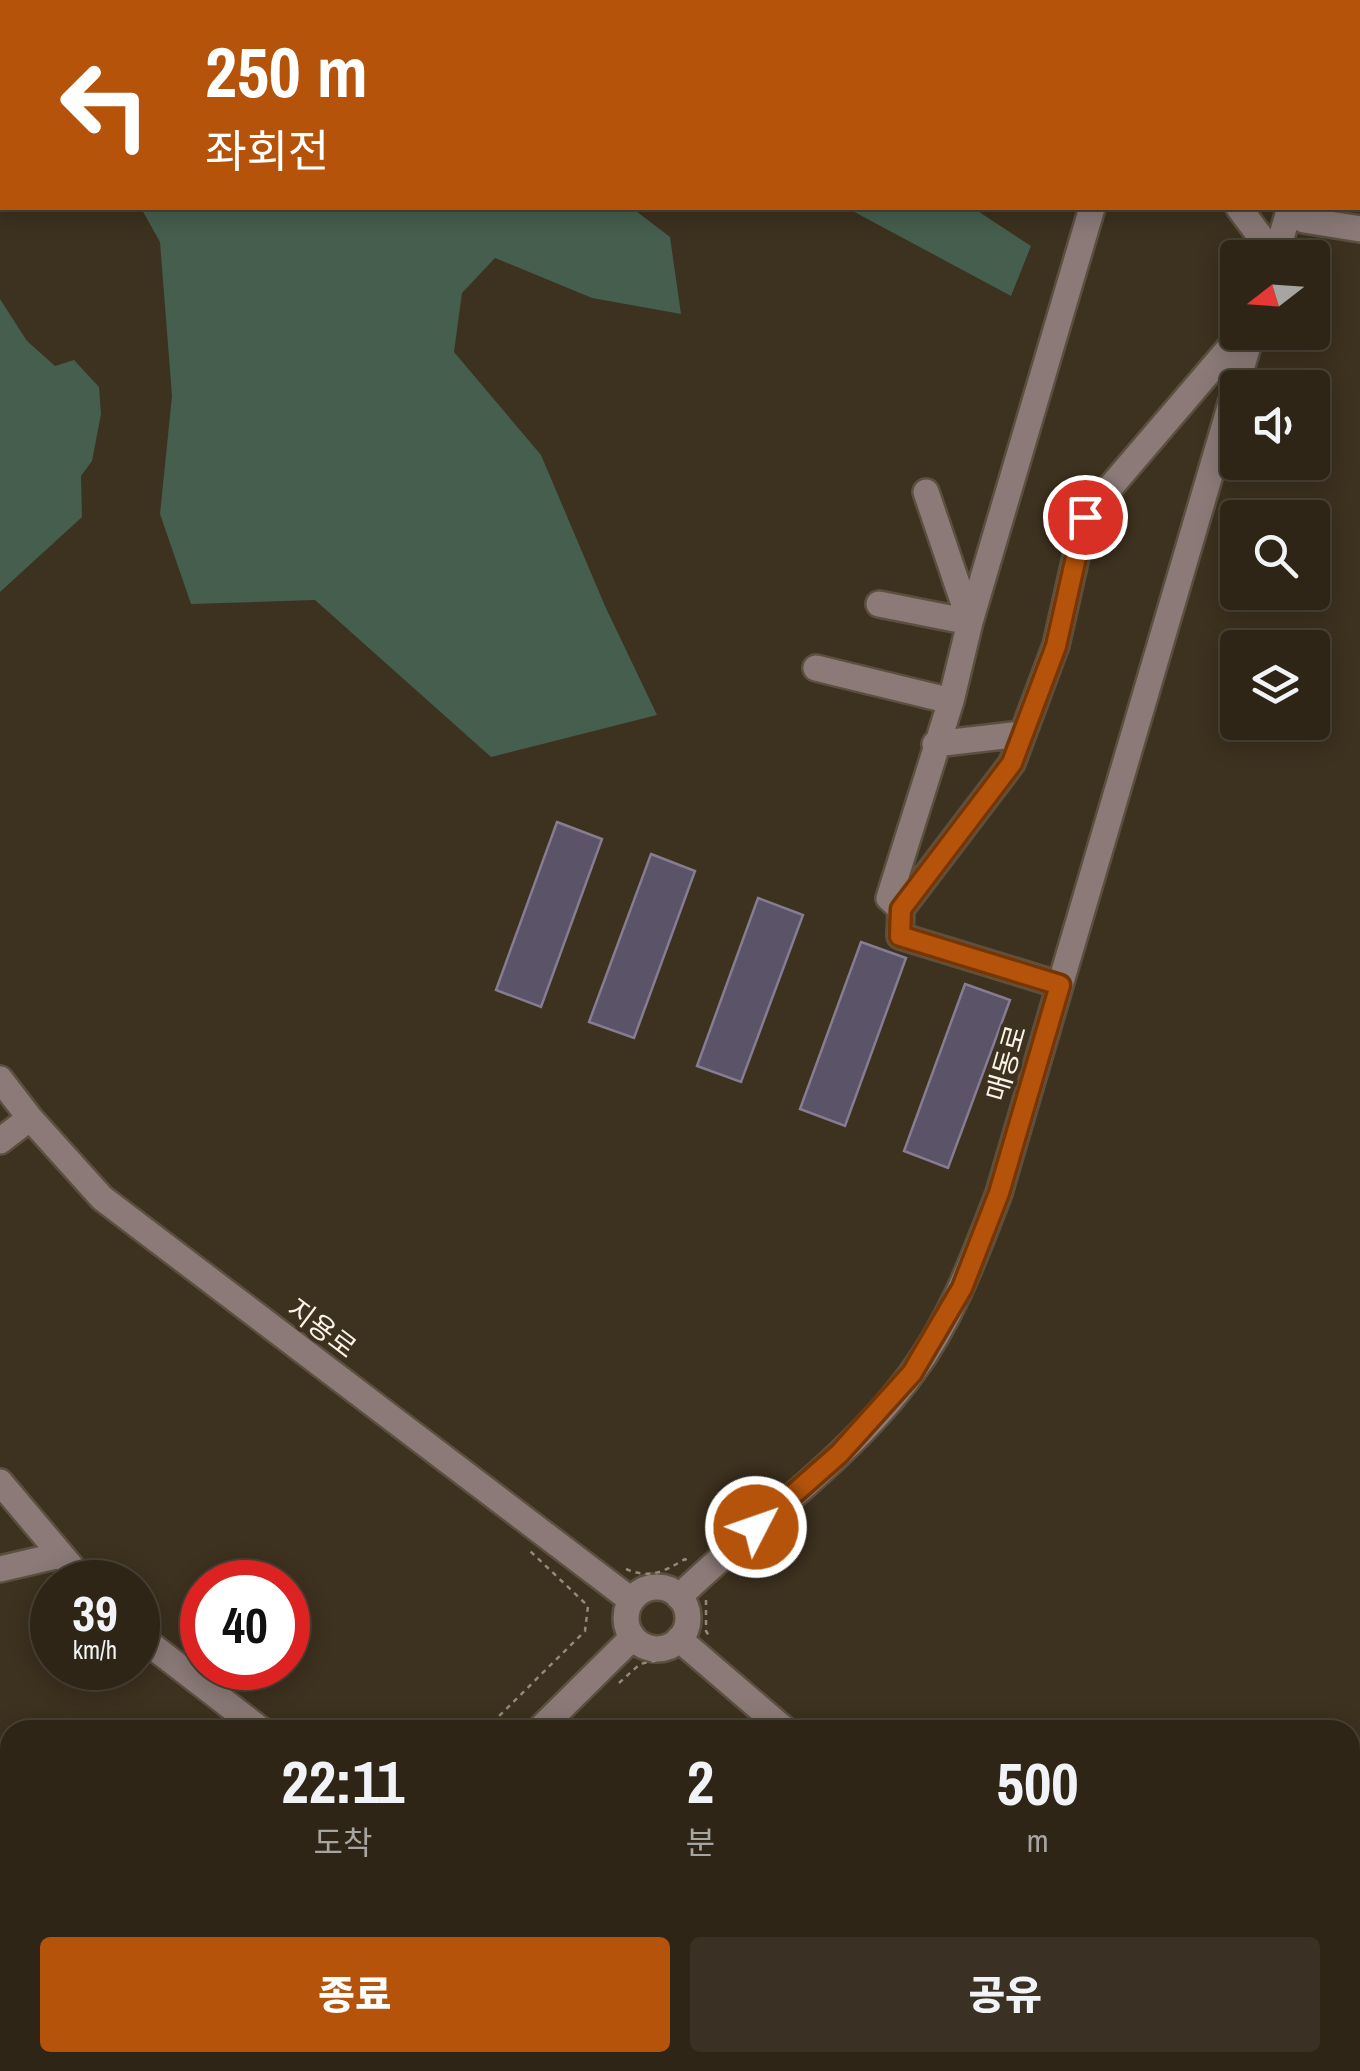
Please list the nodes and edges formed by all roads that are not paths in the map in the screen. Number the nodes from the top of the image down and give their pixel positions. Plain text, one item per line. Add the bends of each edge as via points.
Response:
1 (1091, 210) edge
2 (1240, 210) edge
3 (1296, 214) edge
4 (1360, 228) edge
5 (1263, 240) edge
6 (1283, 240) edge
7 (1228, 350) edge
8 (1247, 350) edge
9 (926, 492) dead end
10 (879, 604) dead end
11 (970, 622) junction
12 (816, 668) dead end
13 (950, 701) junction
14 (1021, 734) junction
15 (936, 744) junction
16 (901, 909) junction
17 (1060, 985) junction
18 (0, 1078) edge
19 (30, 1118) junction
20 (0, 1140) edge
21 (0, 1482) edge
22 (60, 1555) junction
23 (64, 1560) edge
24 (0, 1568) edge
25 (679, 1596) junction
26 (631, 1600) junction
27 (633, 1638) junction
28 (679, 1639) junction
29 (160, 1652) edge
30 (249, 1720) edge
31 (549, 1720) edge
32 (773, 1720) edge

1 - 11 street
2 - 5 street
3 - 4 street
3 - 6 street
7 - 14 street via 1085,517 1056,646
8 - 17 street, 매동로
9 - 11 street
10 - 11 street
11 - 13 street
12 - 13 street
13 - 15 street
14 - 15 street
14 - 16 street via 1012,763
15 - 16 street via 890,898
16 - 17 street via 900,936
17 - 25 street, 매동로 via 999,1193 962,1288 912,1373 839,1454
18 - 19 street, 지용로
19 - 20 street
19 - 26 street, 지용로 via 128,1220
21 - 22 street
22 - 23 street
22 - 24 street
25 - 26 street via 654,1587
25 - 28 street via 688,1615
26 - 27 street via 626,1620
27 - 28 street via 657,1649
27 - 31 street
28 - 32 street
29 - 30 street

